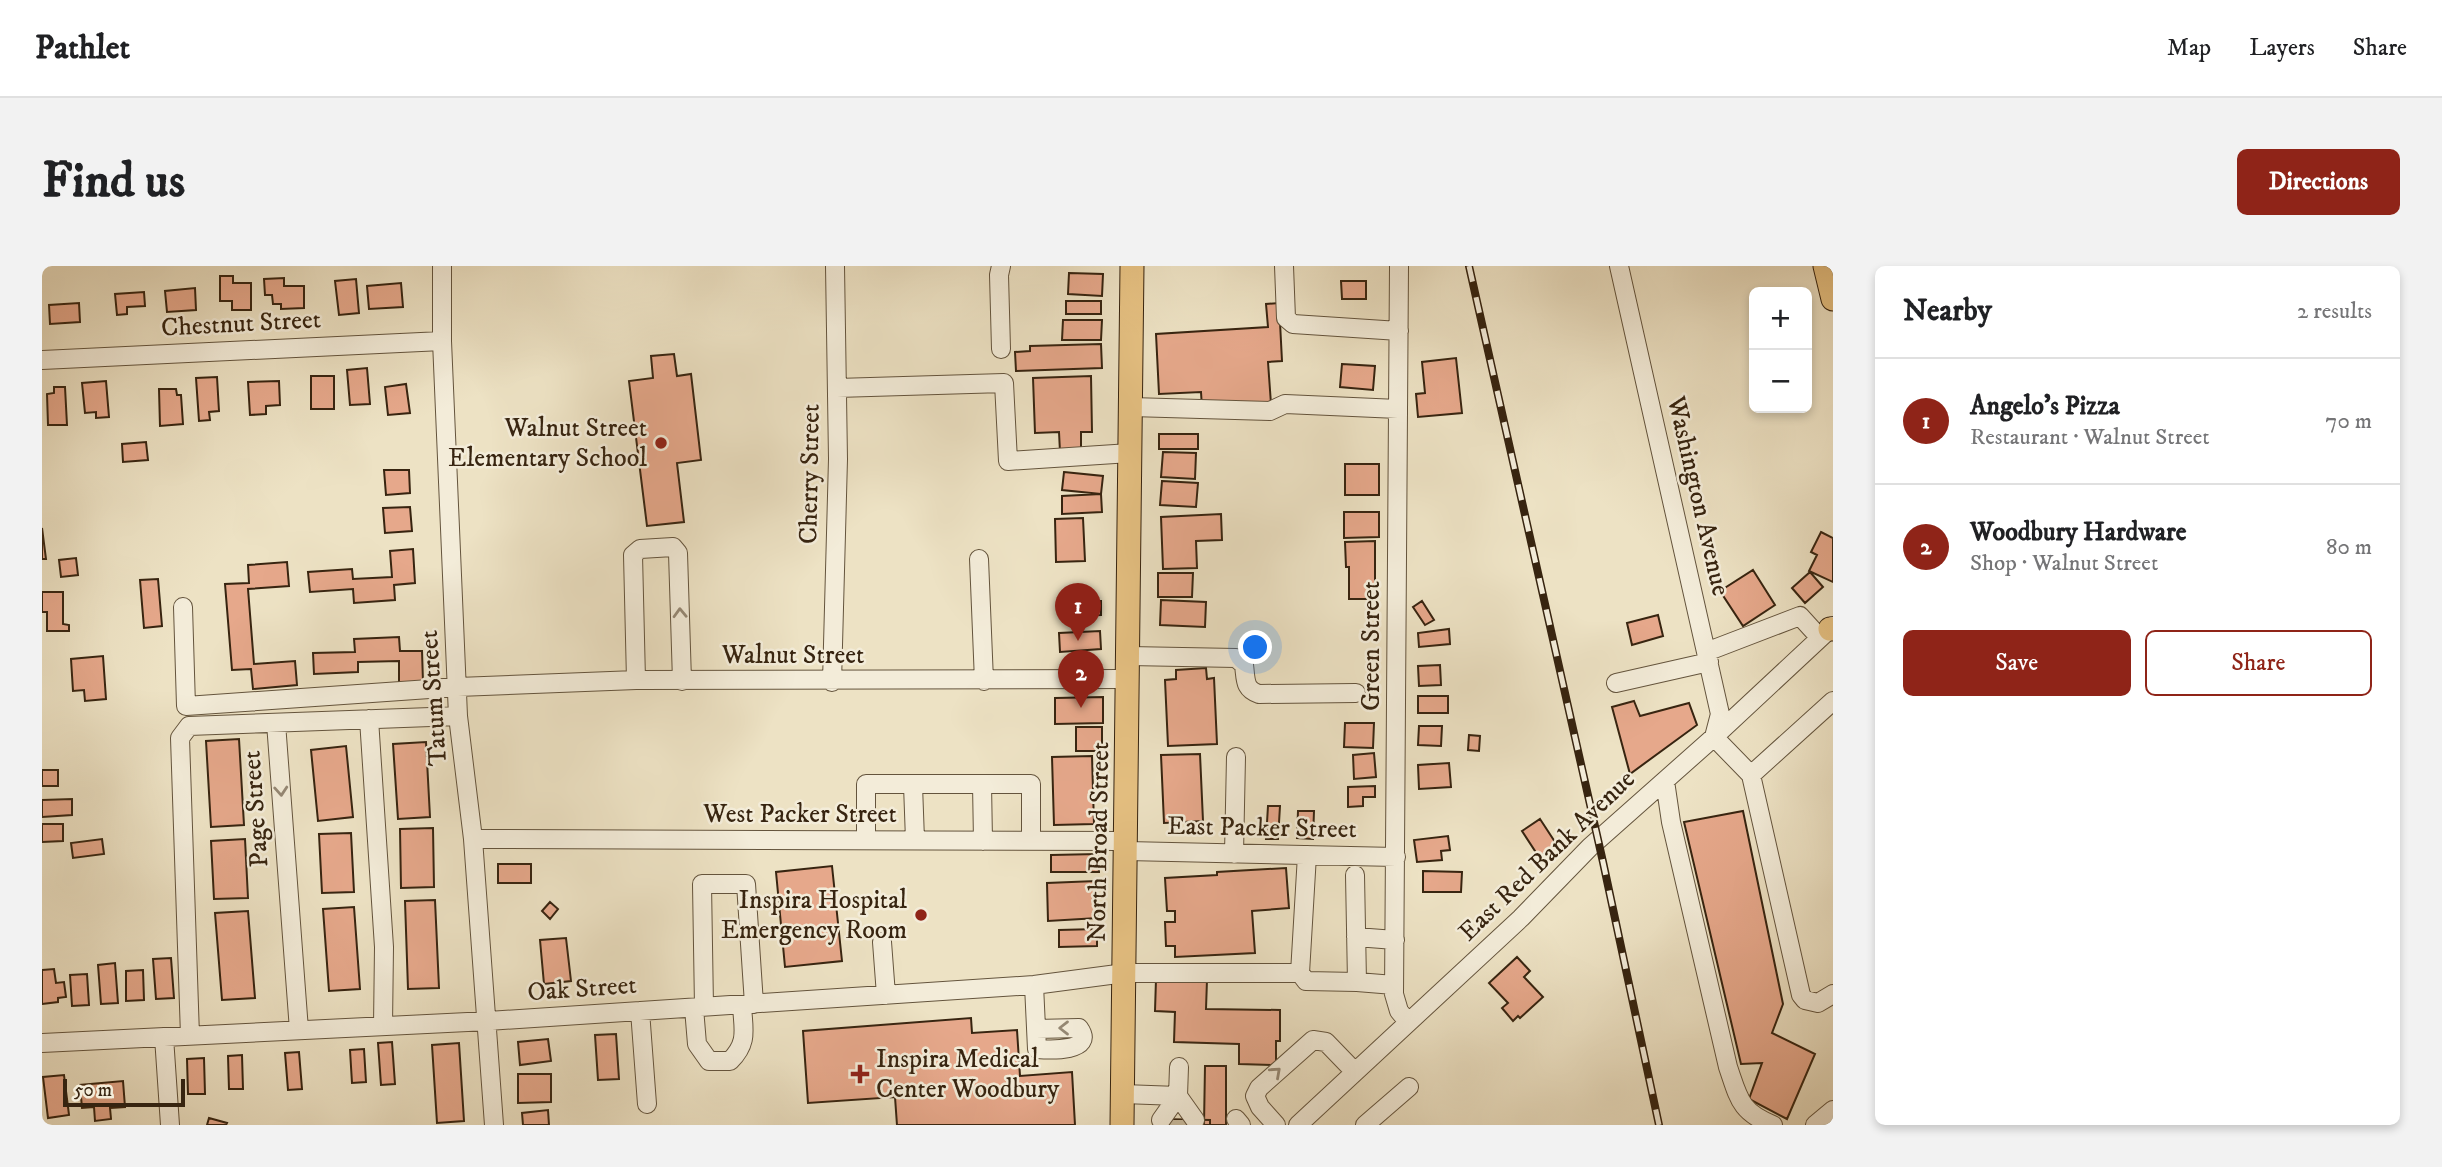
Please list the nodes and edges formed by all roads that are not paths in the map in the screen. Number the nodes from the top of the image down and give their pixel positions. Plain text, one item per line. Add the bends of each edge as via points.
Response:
1 (442, 266) edge
2 (835, 266) edge
3 (1001, 266) edge
4 (1132, 266) edge
5 (1283, 266) edge
6 (1399, 266) edge
7 (1619, 266) edge
8 (1825, 266) edge
9 (1833, 299) edge
10 (1399, 331) junction
11 (442, 341) junction
12 (1001, 349) dead end
13 (42, 360) edge
14 (837, 388) junction
15 (1130, 407) junction
16 (1398, 409) junction
17 (1130, 453) junction
18 (979, 559) dead end
19 (183, 607) dead end
20 (1829, 630) edge
21 (1129, 656) junction
22 (1707, 657) junction
23 (1128, 679) junction
24 (636, 680) junction
25 (682, 681) junction
26 (984, 681) junction
27 (832, 682) junction
28 (1616, 683) dead end
29 (458, 687) junction
30 (1356, 693) dead end
31 (1833, 701) edge
32 (458, 716) junction
33 (369, 719) junction
34 (276, 723) junction
35 (1714, 737) junction
36 (1236, 757) dead end
37 (1751, 775) junction
38 (1665, 781) junction
39 (982, 784) junction
40 (913, 785) junction
41 (473, 839) junction
42 (866, 840) junction
43 (915, 840) junction
44 (983, 841) junction
45 (1031, 841) junction
46 (1127, 846) junction
47 (1234, 854) junction
48 (1307, 855) junction
49 (1396, 857) junction
50 (1354, 875) dead end
51 (1356, 937) junction
52 (1395, 940) junction
53 (878, 946) dead end
54 (1125, 973) junction
55 (1300, 973) junction
56 (1357, 982) junction
57 (1034, 985) junction
58 (1394, 985) junction
59 (1833, 993) edge
60 (880, 995) junction
61 (748, 1004) junction
62 (699, 1007) junction
63 (640, 1011) junction
64 (488, 1021) junction
65 (1408, 1022) junction
66 (383, 1026) junction
67 (1036, 1028) dead end
68 (299, 1030) junction
69 (190, 1036) junction
70 (164, 1037) junction
71 (42, 1043) edge
72 (1179, 1067) dead end
73 (1355, 1072) junction
74 (1409, 1087) dead end
75 (1123, 1094) junction
76 (1178, 1096) junction
77 (647, 1104) dead end
78 (1833, 1110) edge
79 (170, 1125) edge
80 (495, 1125) edge
81 (1122, 1125) edge
82 (1276, 1125) edge
83 (1298, 1125) edge
84 (1365, 1125) edge
85 (1773, 1125) edge
86 (1815, 1125) edge

1 - 11 street, Tatum Street
2 - 14 street, Cherry Street
3 - 12 street
4 - 15 main road, North Broad Street
5 - 10 street via 1286,318 1293,324
6 - 10 street, Green Street
7 - 22 street, Washington Avenue
8 - 9 main road
10 - 16 street, Green Street
11 - 13 street, Chestnut Street
11 - 29 street, Tatum Street
14 - 17 street via 1004,383 1009,461
14 - 27 street, Cherry Street
15 - 16 street via 1270,411 1285,404
15 - 17 main road, North Broad Street
16 - 49 street, Green Street
17 - 21 main road, North Broad Street
18 - 26 street
19 - 29 street, Walnut Street via 186,706
20 - 22 street via 1800,616
20 - 35 street, East Red Bank Avenue
21 - 23 main road, North Broad Street
21 - 30 street via 1236,658 1244,665 1246,685 1259,694
22 - 28 street
22 - 35 street, Washington Avenue via 1720,714
23 - 26 street, Walnut Street
23 - 46 main road, North Broad Street
24 - 25 street, Walnut Street
25 -> 24 street via 678,553 673,547 640,549 632,555
24 - 29 street, Walnut Street
25 - 27 street, Walnut Street
26 - 27 street, Walnut Street
29 - 32 street, Tatum Street
31 - 37 street
32 - 33 street, Page Street
32 - 41 street, Tatum Street
33 - 34 street, Page Street
33 - 66 street via 384,947
34 -> 68 street, Page Street
34 - 69 street via 189,726 180,738
35 - 37 street
35 - 38 street, East Red Bank Avenue
36 - 47 street
37 - 59 street via 1801,995 1818,1003
38 - 65 street, East Red Bank Avenue
38 - 85 street via 1728,1067 1741,1105
39 - 40 street
39 - 44 street
39 - 45 street via 1031,784
40 - 42 street via 866,785
40 - 43 street
41 - 42 street, West Packer Street
41 - 64 street, Tatum Street
42 - 43 street, West Packer Street
43 - 44 street, West Packer Street
44 - 45 street, West Packer Street
45 - 46 street, West Packer Street
46 - 47 street, East Packer Street
46 - 54 main road, North Broad Street
47 - 48 street, East Packer Street
48 - 49 street, East Packer Street
48 - 55 street
49 - 52 street, Green Street
50 - 51 street
51 - 52 street
51 - 56 street
52 - 58 street, Green Street
53 - 60 street
54 - 55 street, Oak Street
54 - 57 street, Oak Street
54 - 75 main road, North Broad Street
55 - 56 street, Oak Street via 1306,981
56 - 58 street
57 - 60 street, Oak Street
57 - 67 street
58 - 65 street, Green Street via 1399,1011
60 - 61 street, Oak Street
61 - 62 street, Oak Street
61 - 62 street via 740,1051 730,1061 718,1062 709,1061 697,1044
61 - 62 street via 746,884 702,884
62 - 63 street, Oak Street
63 - 64 street, Oak Street
63 - 77 street
64 - 66 street, Oak Street
64 - 80 street, Tatum Street
65 - 73 street, East Red Bank Avenue
66 - 68 street, Oak Street
68 - 69 street, Oak Street
69 - 70 street, Oak Street
70 - 71 street, Oak Street
70 - 79 street
72 - 76 street
82 -> 73 street via 1255,1096 1313,1040 1326,1042
73 - 83 street, East Red Bank Avenue
74 - 84 street
75 - 76 street
75 - 81 main road, North Broad Street
76 - 76 street via 1179,1120
78 - 86 street

